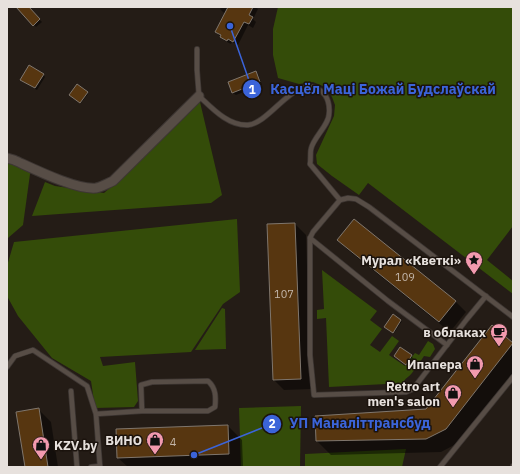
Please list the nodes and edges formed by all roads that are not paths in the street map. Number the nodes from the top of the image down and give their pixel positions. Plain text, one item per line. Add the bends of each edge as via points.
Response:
1 (197, 49) dead end
2 (198, 96) junction
3 (7, 158) edge
4 (340, 200) junction
5 (310, 238) junction
6 (486, 296) junction
7 (513, 317) edge
8 (447, 345) junction
9 (7, 367) edge
10 (513, 377) edge
11 (71, 391) dead end
12 (142, 411) junction
13 (96, 414) junction
14 (77, 467) edge
15 (91, 467) edge
16 (100, 467) edge
17 (440, 467) edge

1 - 2 lane
2 - 3 street via 114,181 97,188 74,185
2 - 4 lane via 221,116 234,123 248,125 266,116 296,91 309,87 320,90 328,103 330,116 311,148 310,164
4 - 5 lane
4 - 6 lane via 356,199 369,207
5 - 8 lane
5 - 8 lane via 310,354 314,395 406,392 414,389
6 - 7 lane
6 - 8 lane
9 - 13 lane via 15,356 33,350 87,386
10 - 17 lane
11 - 14 lane
12 - 12 lane via 141,385 152,382 208,381 216,396 215,407 208,411
12 - 13 lane
13 - 16 lane
15 - 16 lane

